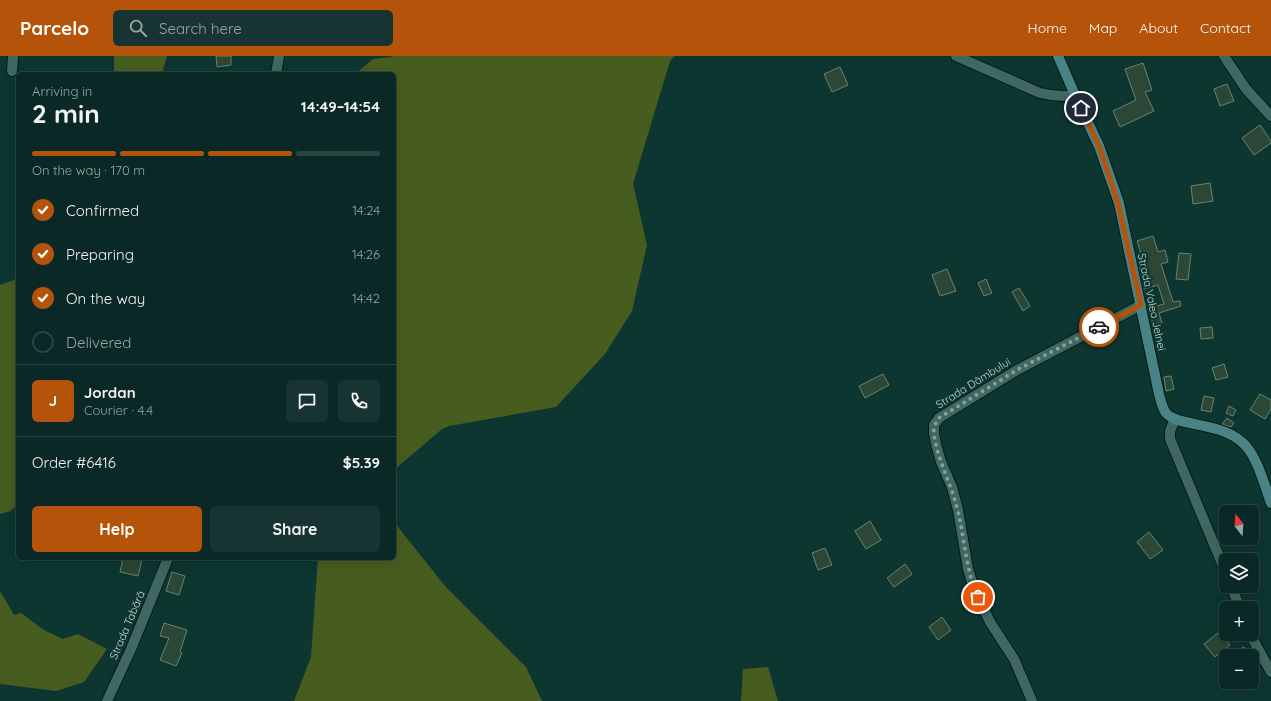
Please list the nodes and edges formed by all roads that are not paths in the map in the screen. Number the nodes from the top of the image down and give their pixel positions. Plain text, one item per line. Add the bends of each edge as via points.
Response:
1 (13, 56) edge
2 (278, 56) edge
3 (956, 56) edge
4 (1058, 56) edge
5 (1224, 56) edge
6 (12, 71) dead end
7 (276, 72) edge
8 (1075, 95) junction
9 (1271, 116) edge
10 (1141, 305) junction
11 (1175, 419) junction
12 (1271, 503) edge
13 (1219, 555) edge
14 (167, 560) edge
15 (1254, 641) edge
16 (1271, 672) edge
17 (107, 701) edge
18 (1032, 701) edge

1 - 6 street
2 - 7 street
3 - 8 street via 1040,93 1064,97
4 - 8 main road, Strada Valea Jelnei
5 - 9 street via 1246,89
8 - 10 main road, Strada Valea Jelnei via 1099,146 1118,203
10 - 11 main road, Strada Valea Jelnei via 1161,401 1167,414
10 - 18 street, Strada Dâmbului via 1017,370 939,418 934,425 941,462 952,487 958,510 974,589 990,622 1014,659
11 - 12 main road via 1222,431 1242,442 1254,459
11 - 13 street via 1170,439
14 - 17 street, Strada Tabără
15 - 16 street

